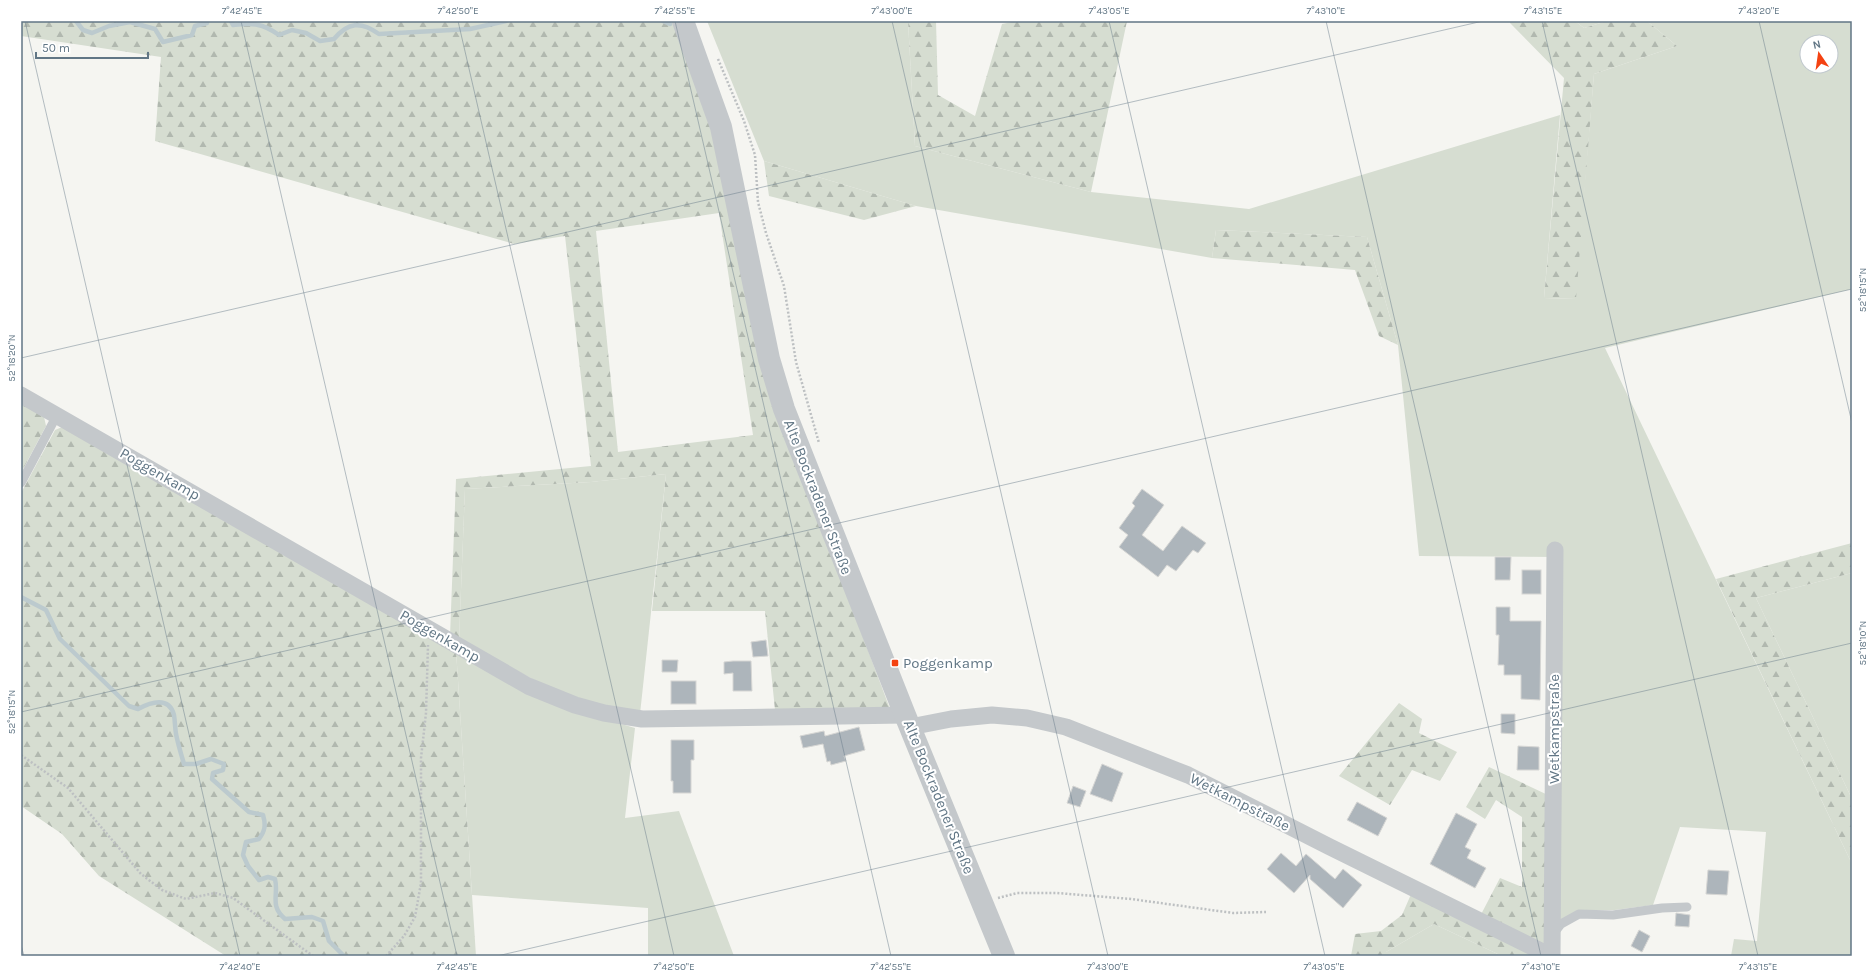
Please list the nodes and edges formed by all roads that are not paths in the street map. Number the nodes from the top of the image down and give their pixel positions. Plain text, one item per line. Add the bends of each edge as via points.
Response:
1 (683, 21) edge
2 (21, 395) edge
3 (57, 415) junction
4 (21, 483) edge
5 (1555, 550) dead end
6 (908, 721) junction
7 (1686, 907) dead end
8 (1553, 934) junction
9 (1004, 956) edge
10 (1552, 956) edge

1 - 6 street, Alte Bockradener Straße via 721,127 769,359 784,409
2 - 3 street, Poggenkamp
3 - 4 lane
3 - 6 street, Poggenkamp via 528,686 575,705 642,719
5 - 8 street, Wetkampstraße
6 - 9 street, Alte Bockradener Straße
6 - 10 street, Wetkampstraße via 992,715 1027,718 1066,727 1188,775
7 - 8 lane via 1613,915 1579,914 1561,924
8 - 10 street, Wetkampstraße

